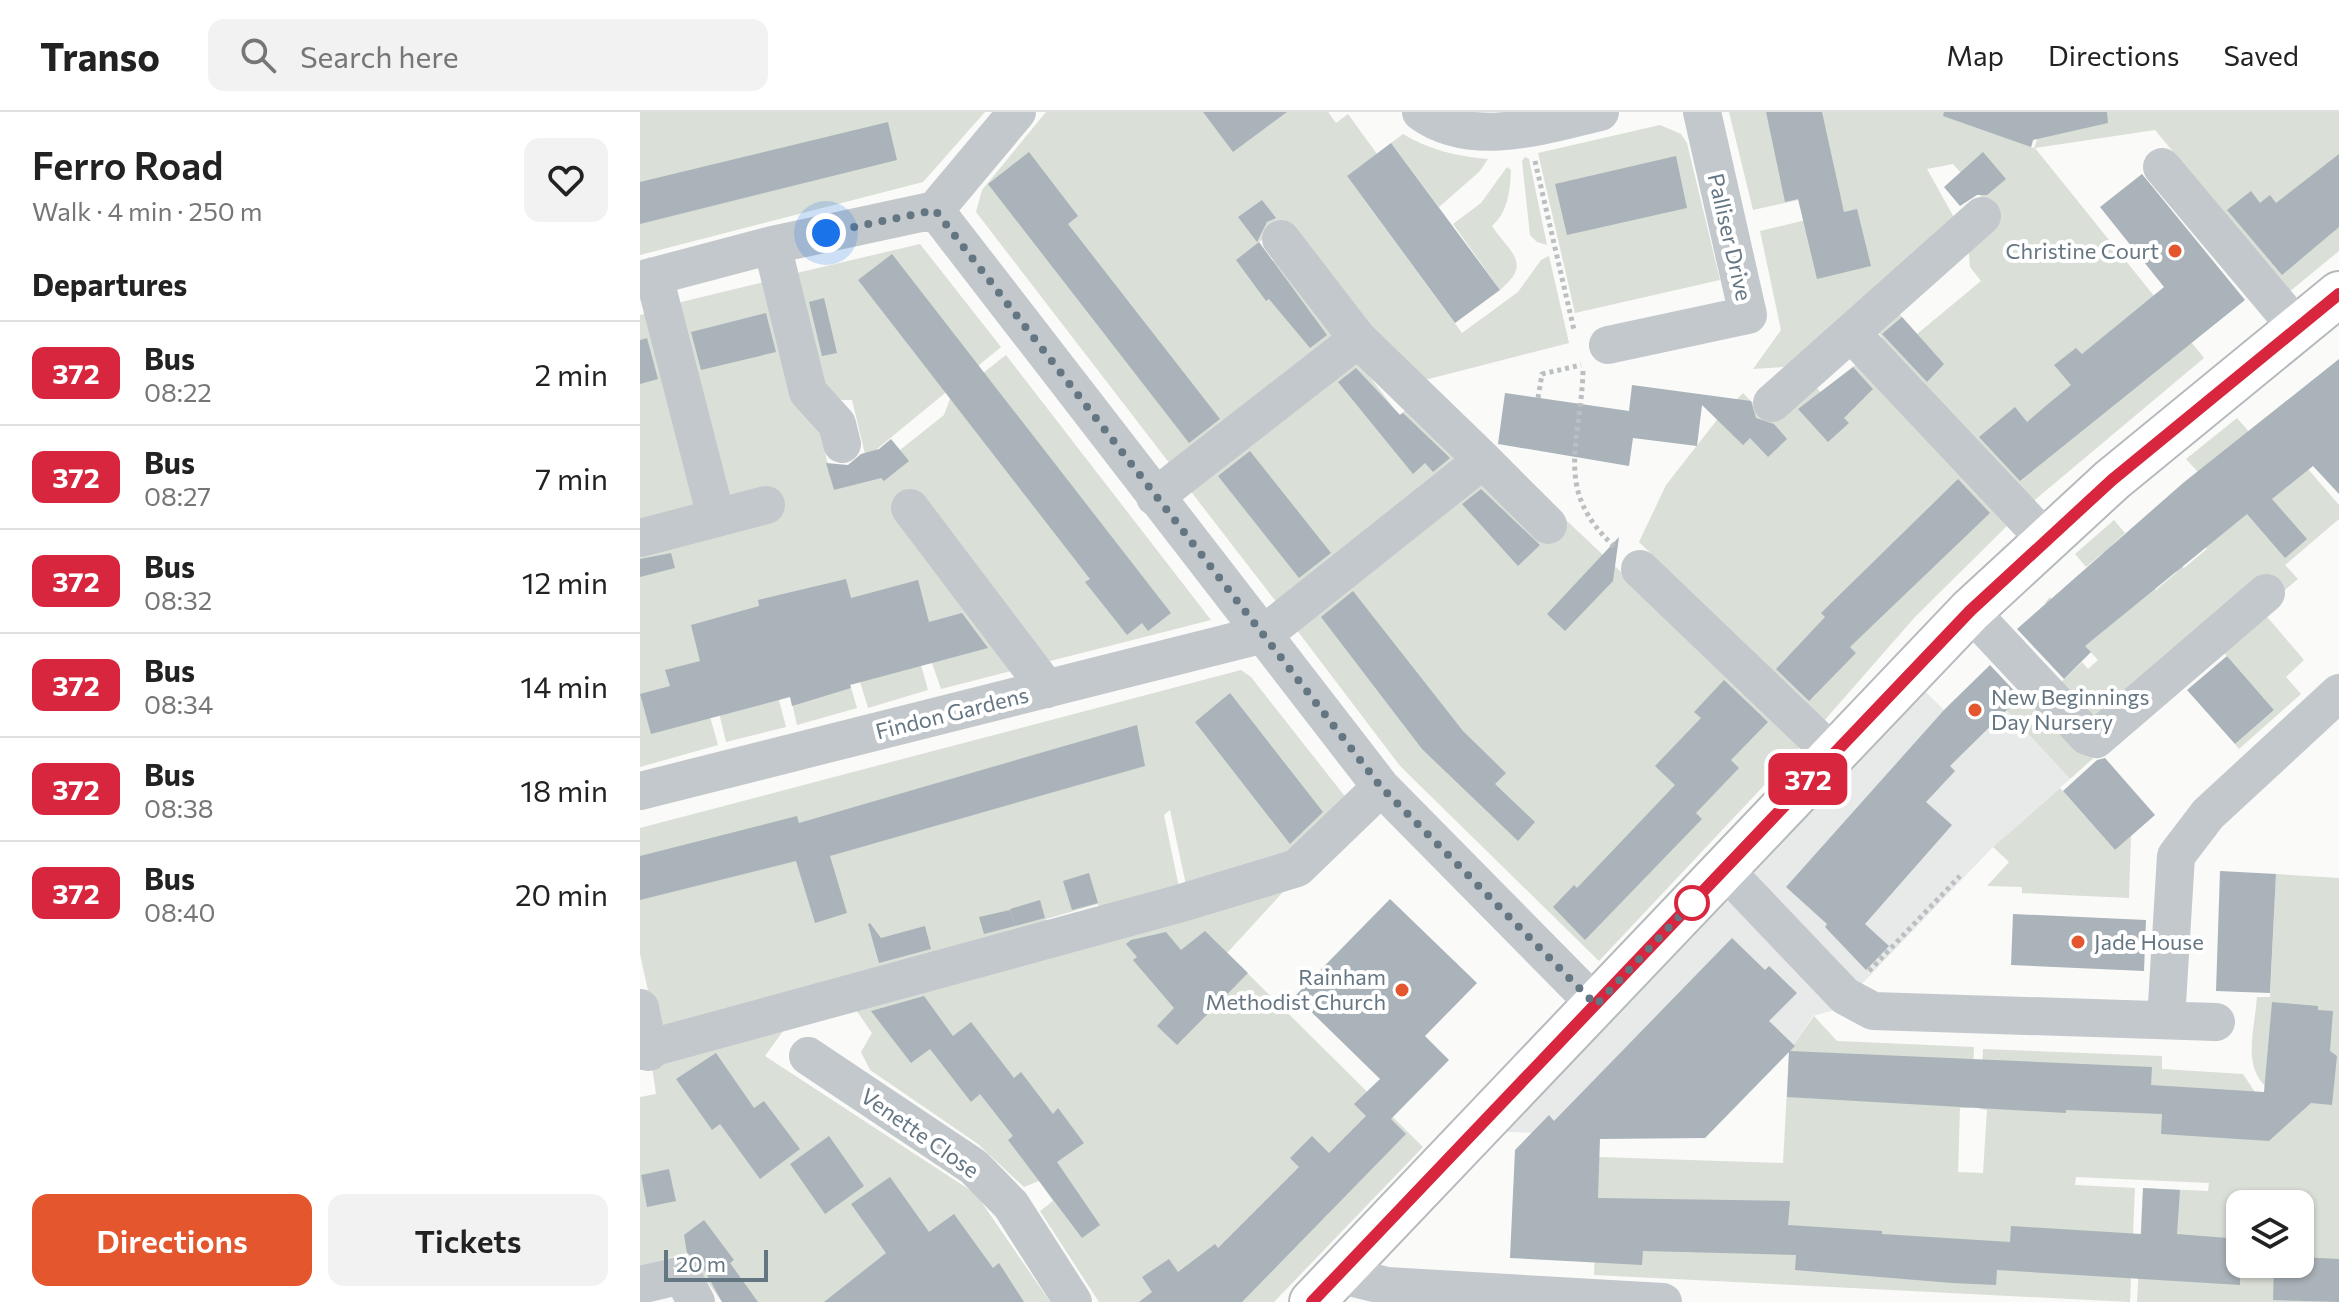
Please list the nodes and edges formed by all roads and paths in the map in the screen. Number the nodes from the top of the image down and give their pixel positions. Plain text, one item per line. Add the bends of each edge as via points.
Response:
1 (1017, 112) edge
2 (1421, 112) edge
3 (1600, 112) edge
4 (1702, 112) edge
5 (2162, 167) dead end
6 (935, 210) junction
7 (1982, 216) dead end
8 (1281, 239) dead end
9 (772, 245) junction
10 (647, 278) edge
11 (2339, 294) edge
12 (2299, 330) junction
13 (1852, 334) junction
14 (1358, 339) junction
15 (1594, 355) joint
16 (1538, 398) dead end
17 (1772, 403) dead end
18 (842, 444) dead end
19 (1483, 460) junction
20 (1155, 497) junction
21 (766, 505) dead end
22 (910, 508) dead end
23 (716, 517) junction
24 (1548, 525) dead end
25 (640, 538) edge
26 (2045, 539) junction
27 (1640, 569) dead end
28 (2266, 593) dead end
29 (1970, 611) junction
30 (1264, 634) junction
31 (1047, 689) junction
32 (2339, 693) edge
33 (1832, 753) junction
34 (1381, 787) junction
35 (640, 791) edge
36 (1724, 869) junction
37 (1960, 876) dead end
38 (1845, 996) junction
39 (1596, 1005) junction
40 (640, 1008) edge
41 (2166, 1020) junction
42 (2216, 1022) dead end
43 (644, 1052) edge
44 (808, 1056) dead end
45 (640, 1285) edge
46 (1326, 1288) edge
47 (696, 1302) edge
48 (1073, 1302) edge
49 (1663, 1302) edge

1 - 6 street
2 - 3 street via 1483,132 1527,129
4 - 15 street, Palliser Drive via 1748,315
5 - 12 street
6 - 9 street
6 - 20 street
7 - 13 street
8 - 14 street
9 - 10 street
9 - 18 street via 808,392 837,424
10 - 23 street
11 - 12 main road
12 - 26 main road
13 - 17 street
13 - 26 street
14 - 19 street
14 - 20 street
15 - 16 path via 1542,374
19 - 24 street
19 - 30 street
20 - 30 street
21 - 23 street
22 - 31 street
23 - 25 street
26 - 29 main road
27 - 33 street
28 - 29 street via 2096,739 2087,736
29 - 33 main road
30 - 31 street, Findon Gardens
30 - 34 street
31 - 35 street, Findon Gardens
32 - 41 street via 2208,814 2176,856
33 - 36 main road
34 - 39 street
34 - 43 street via 1297,868
36 - 38 street
36 - 39 main road
37 - 38 path
38 - 41 street via 1873,1011
39 - 46 main road
40 - 43 street
41 - 42 street
44 - 48 street, Venette Close via 974,1167 1011,1205
45 - 47 street via 682,1275
46 - 49 street via 1387,1286

